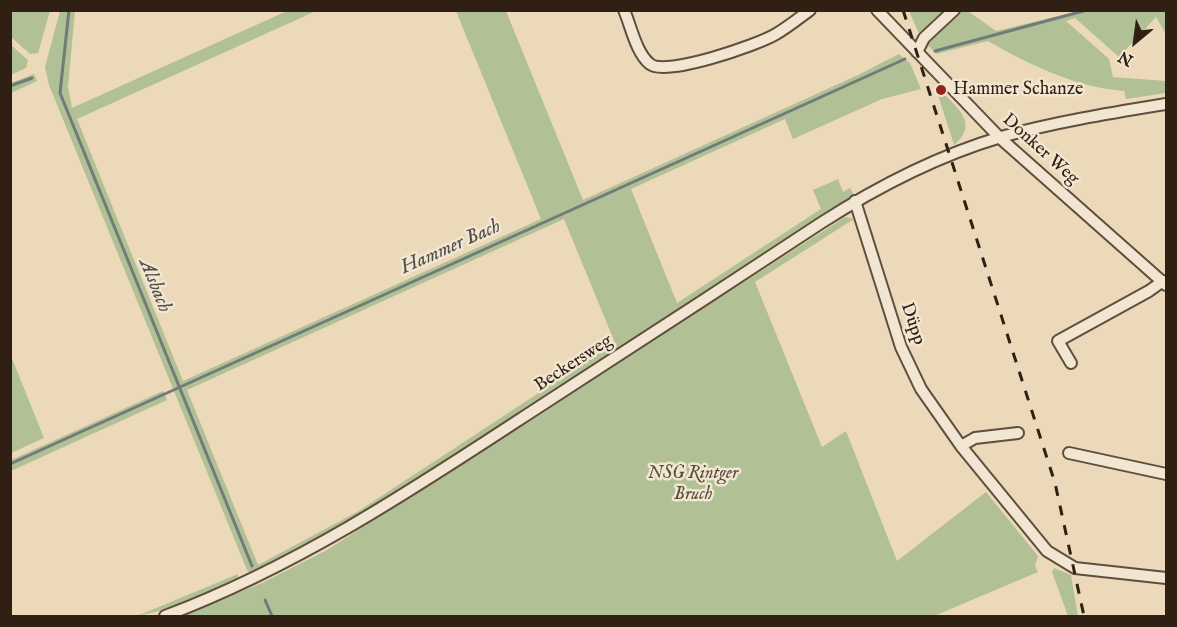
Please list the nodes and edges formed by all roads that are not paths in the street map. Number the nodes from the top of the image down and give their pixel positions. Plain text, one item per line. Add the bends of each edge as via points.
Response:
1 (624, 10) edge
2 (810, 10) edge
3 (877, 10) edge
4 (954, 10) edge
5 (917, 52) junction
6 (1167, 104) edge
7 (1000, 138) junction
8 (855, 201) junction
9 (1165, 283) edge
10 (1071, 363) dead end
11 (1018, 433) dead end
12 (961, 446) junction
13 (1069, 453) dead end
14 (1167, 474) edge
15 (1167, 578) edge
16 (165, 616) edge

1 - 2 street via 642,55 651,65 666,69 745,48 775,35
3 - 5 street, Donker Weg
4 - 5 street via 924,38
5 - 7 street, Donker Weg
6 - 7 street, Beckersweg
7 - 8 street, Beckersweg via 914,170
7 - 9 street, Donker Weg
8 - 12 street, Düpp via 901,347 921,389
8 - 16 street, Beckersweg via 320,546 248,583
9 - 10 street, Donker Weg via 1058,341
11 - 12 street via 975,438
12 - 15 street, Düpp via 1047,551 1075,568
13 - 14 street

